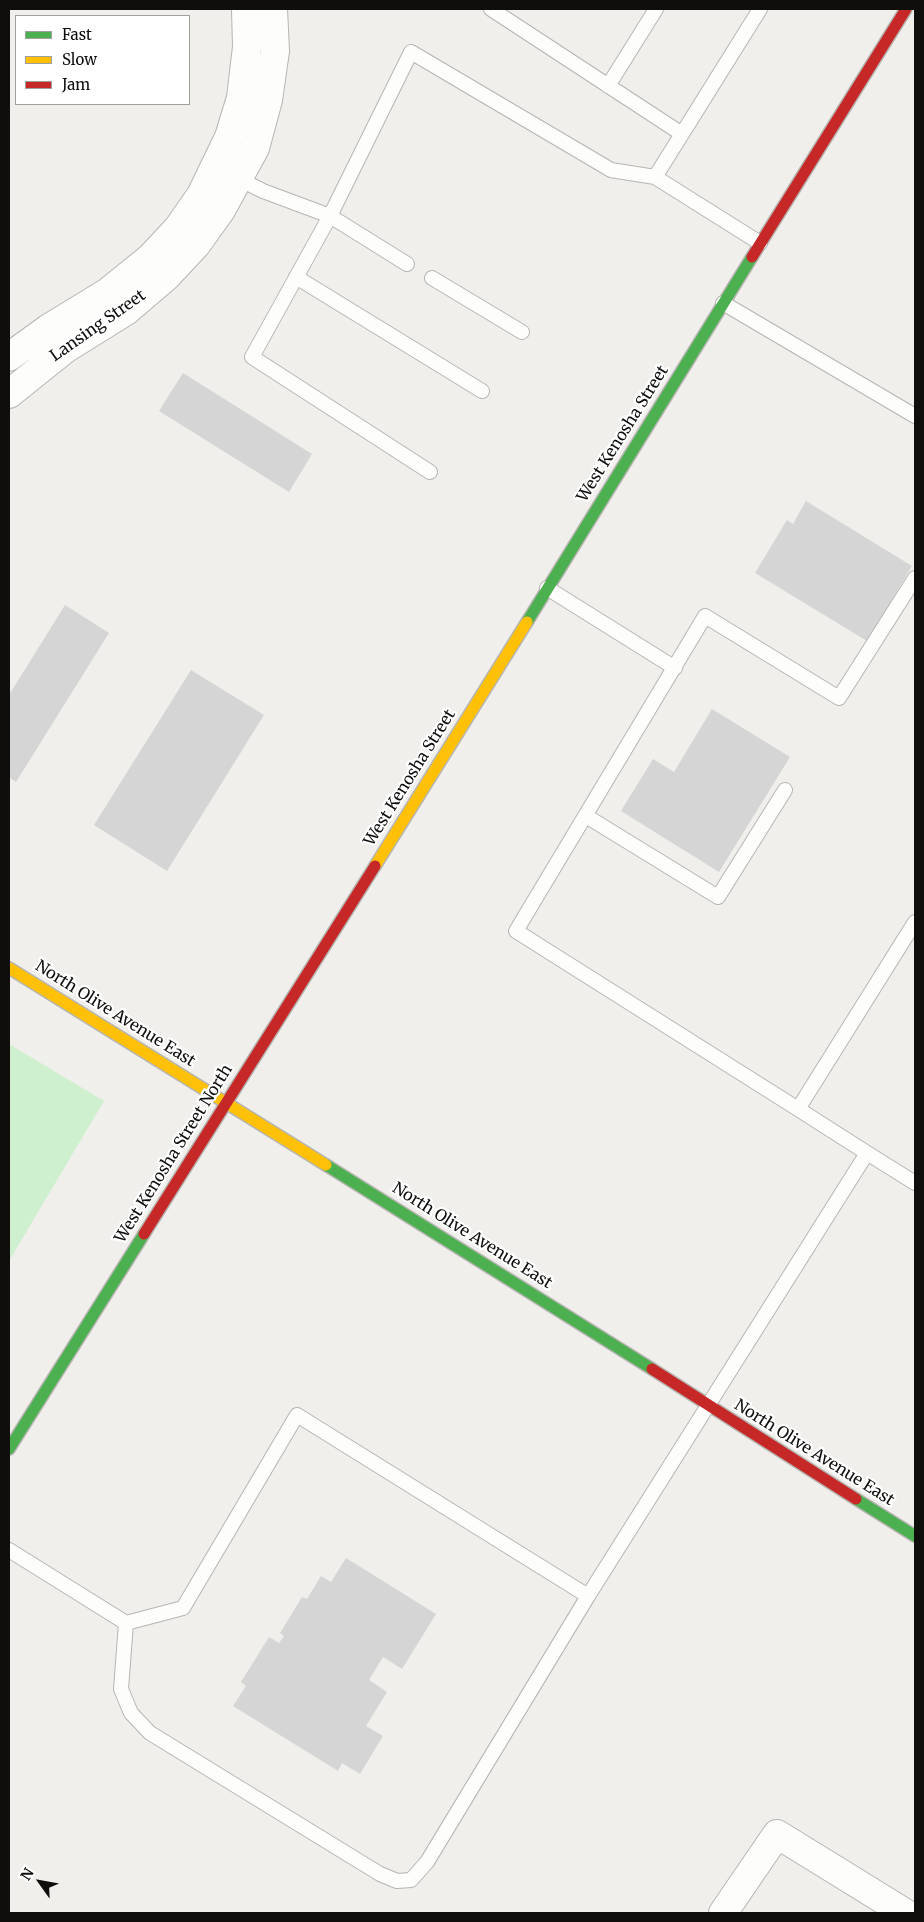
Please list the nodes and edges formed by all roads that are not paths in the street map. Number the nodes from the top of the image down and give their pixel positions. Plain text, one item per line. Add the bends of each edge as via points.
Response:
1 (246, 9) edge
2 (274, 9) edge
3 (491, 9) edge
4 (656, 9) edge
5 (760, 9) edge
6 (906, 9) edge
7 (608, 86) junction
8 (682, 134) junction
9 (214, 167) junction
10 (655, 177) junction
11 (238, 178) junction
12 (330, 216) junction
13 (760, 243) junction
14 (407, 264) dead end
15 (296, 277) junction
16 (432, 278) dead end
17 (723, 303) junction
18 (522, 332) dead end
19 (9, 357) edge
20 (482, 391) dead end
21 (9, 394) edge
22 (915, 416) edge
23 (430, 472) dead end
24 (915, 578) edge
25 (547, 588) junction
26 (675, 668) junction
27 (785, 790) dead end
28 (586, 816) junction
29 (368, 876) joint
30 (915, 922) edge
31 (9, 968) edge
32 (226, 1102) junction
33 (798, 1109) junction
34 (867, 1153) junction
35 (915, 1183) edge
36 (708, 1404) junction
37 (9, 1449) edge
38 (915, 1536) edge
39 (9, 1550) edge
40 (588, 1596) junction
41 (126, 1622) junction
42 (722, 1913) edge
43 (905, 1913) edge

1 - 9 street, Lansing Street via 247,47 241,98 229,138
2 - 11 street, Lansing Street via 275,51 268,100 255,148
3 - 7 lane
4 - 7 lane
5 - 8 lane
6 - 13 main road, West Kenosha Street
7 - 8 lane
8 - 10 lane
9 - 11 lane
9 - 19 street, Lansing Street via 200,196 178,228 150,258 108,292
10 - 12 lane via 612,170 411,52
10 - 13 lane
11 - 12 lane
11 - 21 street, Lansing Street via 221,210 167,276 126,311 65,349
12 - 14 lane
12 - 15 lane
13 - 17 main road, West Kenosha Street
15 - 20 lane
15 - 23 lane via 252,357
16 - 18 lane
17 - 22 lane
17 - 25 main road, West Kenosha Street
24 - 26 lane via 839,698 705,616
25 - 26 lane
25 - 29 main road, West Kenosha Street
26 - 28 lane
27 - 28 lane via 718,897
28 - 33 lane via 516,931
29 - 32 main road, West Kenosha Street North
30 - 33 lane
31 - 32 main road, North Olive Avenue East
32 - 36 main road, North Olive Avenue East
32 - 37 main road, West Kenosha Street North
33 - 34 lane
34 - 35 lane
34 - 36 lane
36 - 38 main road, North Olive Avenue East
36 - 40 lane
39 - 41 lane
40 - 41 lane via 298,1415 184,1608
40 - 41 lane via 427,1862 411,1880 397,1881 380,1874 150,1733 131,1712 120,1689
42 - 43 street via 777,1834

